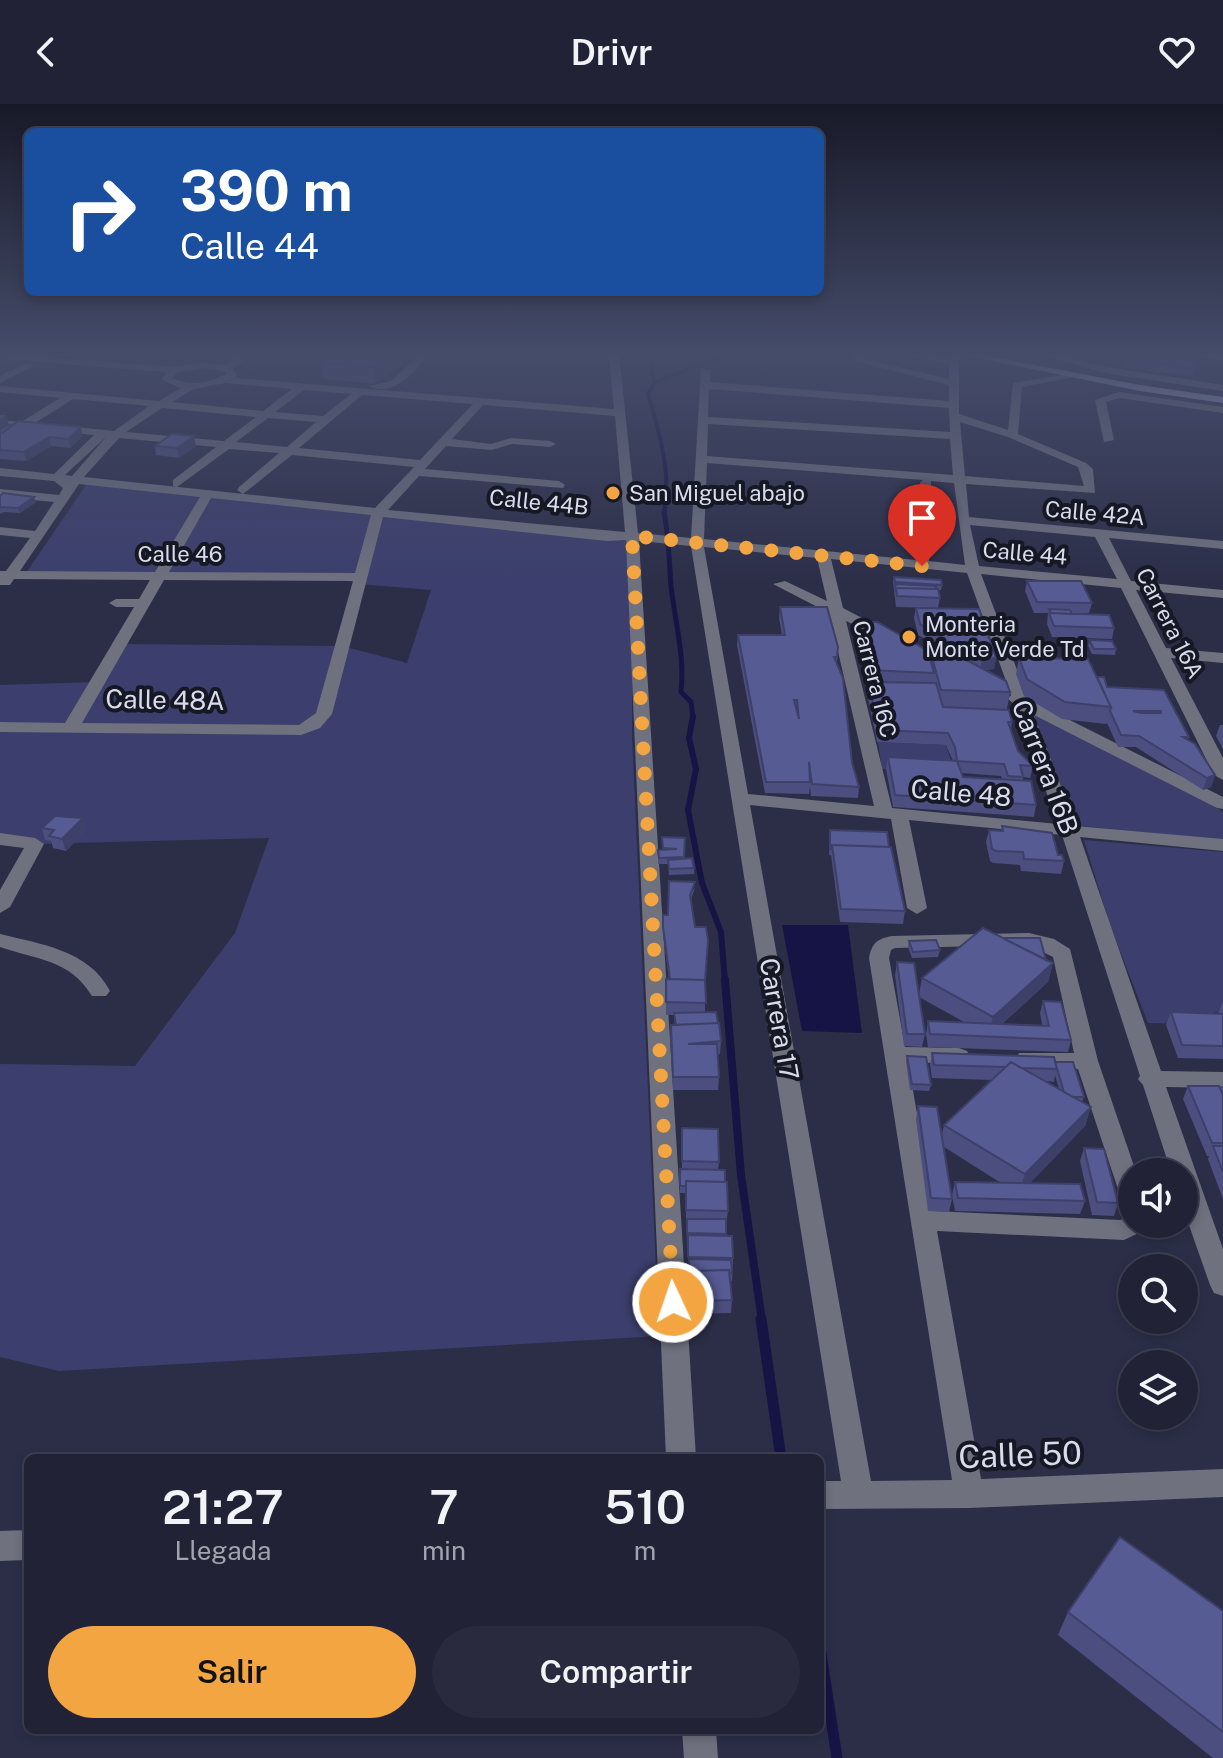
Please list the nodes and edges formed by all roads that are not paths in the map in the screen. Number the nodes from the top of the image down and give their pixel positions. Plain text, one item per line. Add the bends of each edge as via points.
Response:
1 (81, 431) edge
2 (105, 431) edge
3 (122, 431) edge
4 (244, 431) edge
5 (313, 431) edge
6 (454, 431) edge
7 (622, 431) edge
8 (703, 431) edge
9 (881, 431) edge
10 (957, 431) edge
11 (1003, 431) edge
12 (1012, 431) edge
13 (1106, 431) edge
14 (102, 433) junction
15 (117, 435) junction
16 (1012, 435) junction
17 (957, 436) junction
18 (1108, 440) dead end
19 (444, 442) junction
20 (550, 444) dead end
21 (227, 445) junction
22 (289, 451) junction
23 (702, 459) junction
24 (0, 464) edge
25 (420, 468) junction
26 (0, 472) edge
27 (59, 475) junction
28 (961, 481) junction
29 (177, 483) junction
30 (926, 483) dead end
31 (73, 485) junction
32 (559, 485) dead end
33 (243, 490) junction
34 (0, 493) edge
35 (207, 495) junction
36 (382, 509) junction
37 (963, 520) junction
38 (0, 531) edge
39 (1100, 533) junction
40 (40, 535) junction
41 (632, 536) junction
42 (693, 544) junction
43 (1223, 545) edge
44 (823, 556) junction
45 (922, 566) junction
46 (973, 571) junction
47 (5, 575) edge
48 (160, 576) junction
49 (361, 577) junction
50 (780, 584) dead end
51 (1126, 584) junction
52 (0, 588) edge
53 (1223, 594) edge
54 (116, 603) dead end
55 (143, 603) junction
56 (834, 608) junction
57 (840, 628) junction
58 (875, 629) junction
59 (901, 642) edge
60 (1160, 652) junction
61 (1223, 658) edge
62 (994, 688) edge
63 (1020, 702) junction
64 (1198, 726) junction
65 (0, 727) edge
66 (71, 727) junction
67 (1223, 730) edge
68 (1223, 775) edge
69 (742, 799) junction
70 (1223, 804) edge
71 (892, 813) junction
72 (1069, 830) junction
73 (0, 839) edge
74 (1223, 845) edge
75 (0, 907) edge
76 (917, 908) dead end
77 (0, 940) edge
78 (99, 991) dead end
79 (894, 1054) junction
80 (1087, 1061) junction
81 (1149, 1079) junction
82 (1223, 1080) edge
83 (1120, 1158) edge
84 (1177, 1158) edge
85 (1198, 1216) edge
86 (921, 1220) junction
87 (1118, 1230) edge
88 (1223, 1285) edge
89 (681, 1454) edge
90 (1223, 1483) edge
91 (858, 1493) junction
92 (969, 1494) junction
93 (824, 1495) edge
94 (24, 1545) edge
95 (0, 1546) edge
96 (699, 1734) edge
97 (701, 1758) edge

1 - 14 street
2 - 14 street
3 - 15 street
4 - 21 street
5 - 22 street
6 - 19 street
7 - 41 street
8 - 23 street, Carrera 17
9 - 17 street
10 - 17 street, Carrera 16B
11 - 16 street
12 - 16 street
13 - 18 street
14 - 15 street
14 - 27 street
15 - 21 street
15 - 31 street
16 - 28 street via 1082,465 1091,490
17 - 28 street, Carrera 16B
19 - 20 street via 492,447 511,441
19 - 25 street
21 - 22 street
21 - 29 street
22 - 25 street
22 - 33 street
23 - 28 street
23 - 42 street, Carrera 17
24 - 27 street, Calle 44B
25 - 32 street
25 - 36 street
26 - 27 street, Calle 44B
27 - 31 street, Calle 44B
28 - 37 street, Carrera 16B
29 - 31 street, Calle 44B
29 - 33 street, Calle 44B
30 - 45 street
31 - 34 street
31 - 35 street, Calle 44B
31 - 40 street
33 - 36 street, Calle 44B
35 - 36 street, Calle 44B
35 - 48 street
36 - 41 street, Calle 44B
36 - 49 street
37 - 39 street, Calle 42A
37 - 46 street, Carrera 16B
38 - 40 street
39 - 43 street, Calle 42A
39 - 51 street, Carrera 16A
40 - 47 street
41 - 42 street, Calle 44
41 - 89 street
42 - 44 street, Calle 44
42 - 69 street, Carrera 17
44 - 45 street, Calle 44
44 - 56 street, Carrera 16C
45 - 46 street, Calle 44
46 - 51 street, Calle 44
46 - 63 street, Carrera 16B
47 - 48 street, Calle 46
47 - 52 street
48 - 49 street, Calle 46
48 - 55 street
49 - 66 street, Calle 48A via 324,714 314,725 301,730
50 - 56 street
51 - 53 street, Calle 44
51 - 60 street, Carrera 16A
54 - 55 street
55 - 66 street
56 - 57 street, Carrera 16C
56 - 58 street
57 - 58 street
57 - 71 street, Carrera 16C
58 - 59 street
60 - 61 street
60 - 64 street, Carrera 16A
62 - 63 street
63 - 70 street
63 - 72 street, Carrera 16B
64 - 67 street
64 - 68 street, Carrera 16A
65 - 66 street, Calle 48A
69 - 71 street, Calle 48
69 - 91 street, Carrera 17
71 - 72 street, Calle 48
71 - 76 street, Carrera 16C
72 - 74 street, Calle 48
72 - 81 street, Carrera 16B
73 - 75 street via 35,844
77 - 78 street via 79,964 94,975
79 - 80 street
79 - 80 street via 881,947 892,942 1029,939 1063,954
79 - 86 street
80 - 83 street
81 - 82 street
81 - 84 street, Carrera 16B
85 - 88 street, Carrera 16B
86 - 87 street
86 - 92 street
90 - 92 street, Calle 50
91 - 92 street, Calle 50
91 - 93 street, Calle 50
94 - 95 street
96 - 97 street

